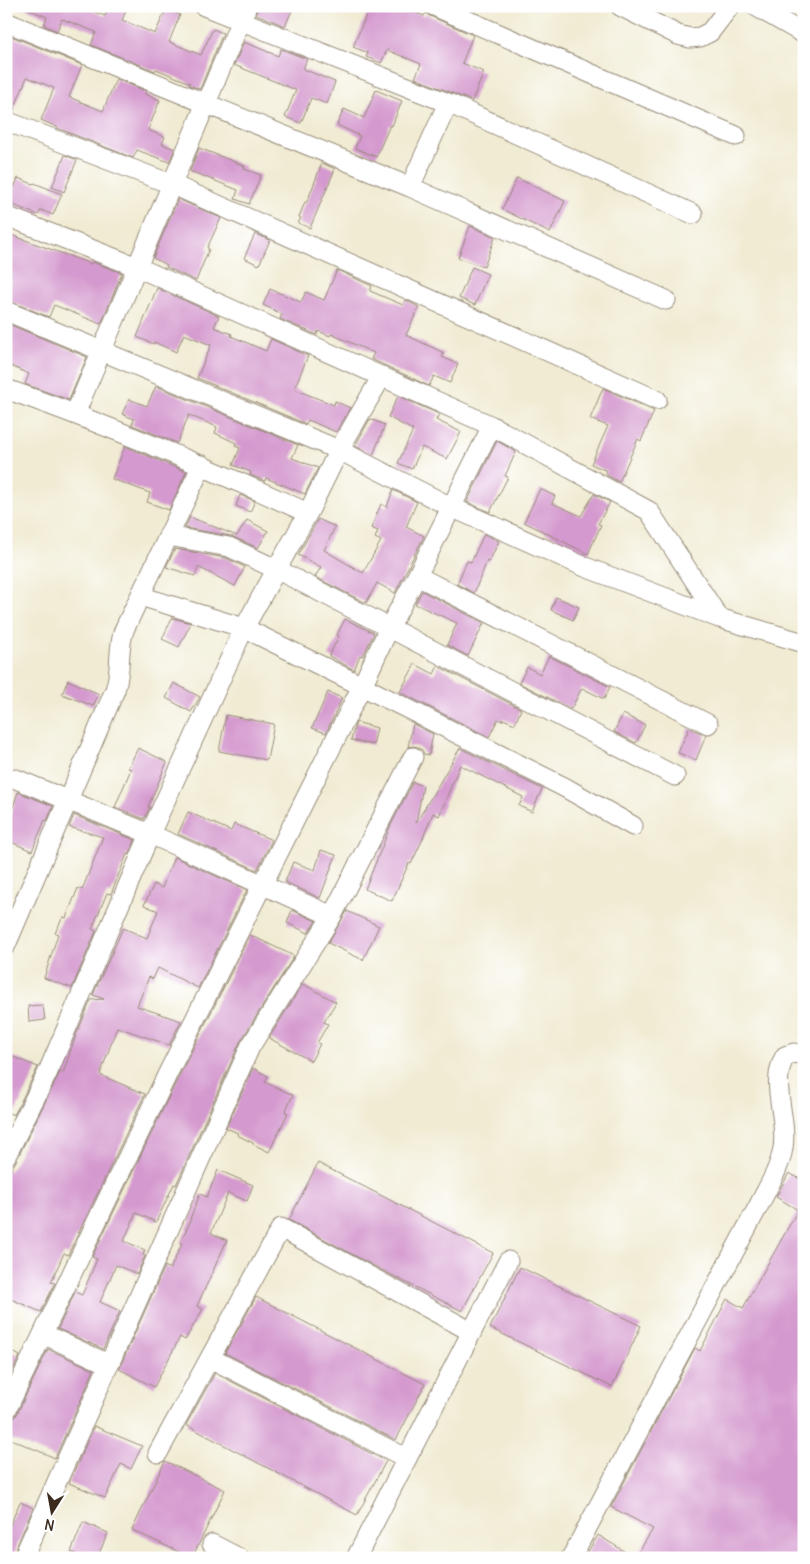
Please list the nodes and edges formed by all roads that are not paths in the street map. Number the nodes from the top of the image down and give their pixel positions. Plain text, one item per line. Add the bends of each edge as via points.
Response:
1 (204, 6) edge
2 (434, 6) edge
3 (620, 6) edge
4 (730, 6) edge
5 (756, 6) edge
6 (244, 13) edge
7 (6, 22) edge
8 (804, 34) edge
9 (448, 102) junction
10 (207, 104) junction
11 (6, 121) edge
12 (736, 136) dead end
13 (171, 184) junction
14 (410, 187) junction
15 (693, 214) dead end
16 (6, 216) edge
17 (137, 267) junction
18 (666, 300) dead end
19 (6, 311) edge
20 (102, 351) junction
21 (382, 376) junction
22 (6, 389) edge
23 (656, 400) dead end
24 (75, 414) junction
25 (492, 426) junction
26 (339, 450) junction
27 (202, 465) junction
28 (451, 506) junction
29 (308, 513) junction
30 (168, 536) junction
31 (276, 569) junction
32 (417, 576) junction
33 (140, 596) junction
34 (718, 618) junction
35 (244, 628) junction
36 (390, 628) junction
37 (804, 643) edge
38 (362, 686) junction
39 (708, 724) dead end
40 (413, 757) dead end
41 (675, 776) dead end
42 (16, 779) dead end
43 (69, 801) junction
44 (633, 826) dead end
45 (150, 834) junction
46 (263, 884) junction
47 (332, 916) junction
48 (6, 945) edge
49 (804, 1055) edge
50 (6, 1156) edge
51 (508, 1261) dead end
52 (472, 1332) junction
53 (43, 1334) junction
54 (210, 1358) junction
55 (108, 1364) junction
56 (6, 1411) edge
57 (158, 1453) dead end
58 (406, 1458) junction
59 (212, 1544) dead end
60 (23, 1558) edge
61 (239, 1558) edge
62 (356, 1558) edge
63 (571, 1558) edge

1 - 6 street
2 - 12 street
3 - 4 street via 690,38 710,32
5 - 8 street
6 - 9 street
6 - 10 street
7 - 10 street
9 - 14 street
9 - 15 street
10 - 13 street
10 - 14 street
11 - 13 street
13 - 17 street
13 - 23 street
14 - 18 street
16 - 17 street
17 - 20 street
17 - 21 street
19 - 20 street
20 - 24 street
20 - 26 street
21 - 25 street
21 - 26 street
22 - 24 street
24 - 27 street
25 - 28 street
25 - 34 street via 649,511
26 - 28 street
26 - 29 street
27 - 29 street
27 - 30 street
28 - 32 street
28 - 34 street via 585,567
29 - 31 street
30 - 31 street via 229,546
30 - 33 street
31 - 35 street
31 - 36 street
32 - 36 street
32 - 39 street
33 - 35 street
33 - 43 street via 121,640 120,674 115,690
34 - 37 street
35 - 38 street
35 - 45 street
36 - 38 street
36 - 41 street
38 - 44 street via 564,787
38 - 46 street
40 - 47 street
42 - 43 street
43 - 45 street
43 - 48 street
45 - 46 street
45 - 50 street via 48,1074
46 - 47 street
46 - 53 street
47 - 55 street via 250,1047
49 - 63 street via 794,1053 785,1056 780,1065 783,1147 778,1167
51 - 52 street
52 - 54 street via 281,1228
52 - 58 street
53 - 55 street
53 - 56 street
54 - 57 street
54 - 58 street
55 - 60 street
58 - 62 street
59 - 61 street

